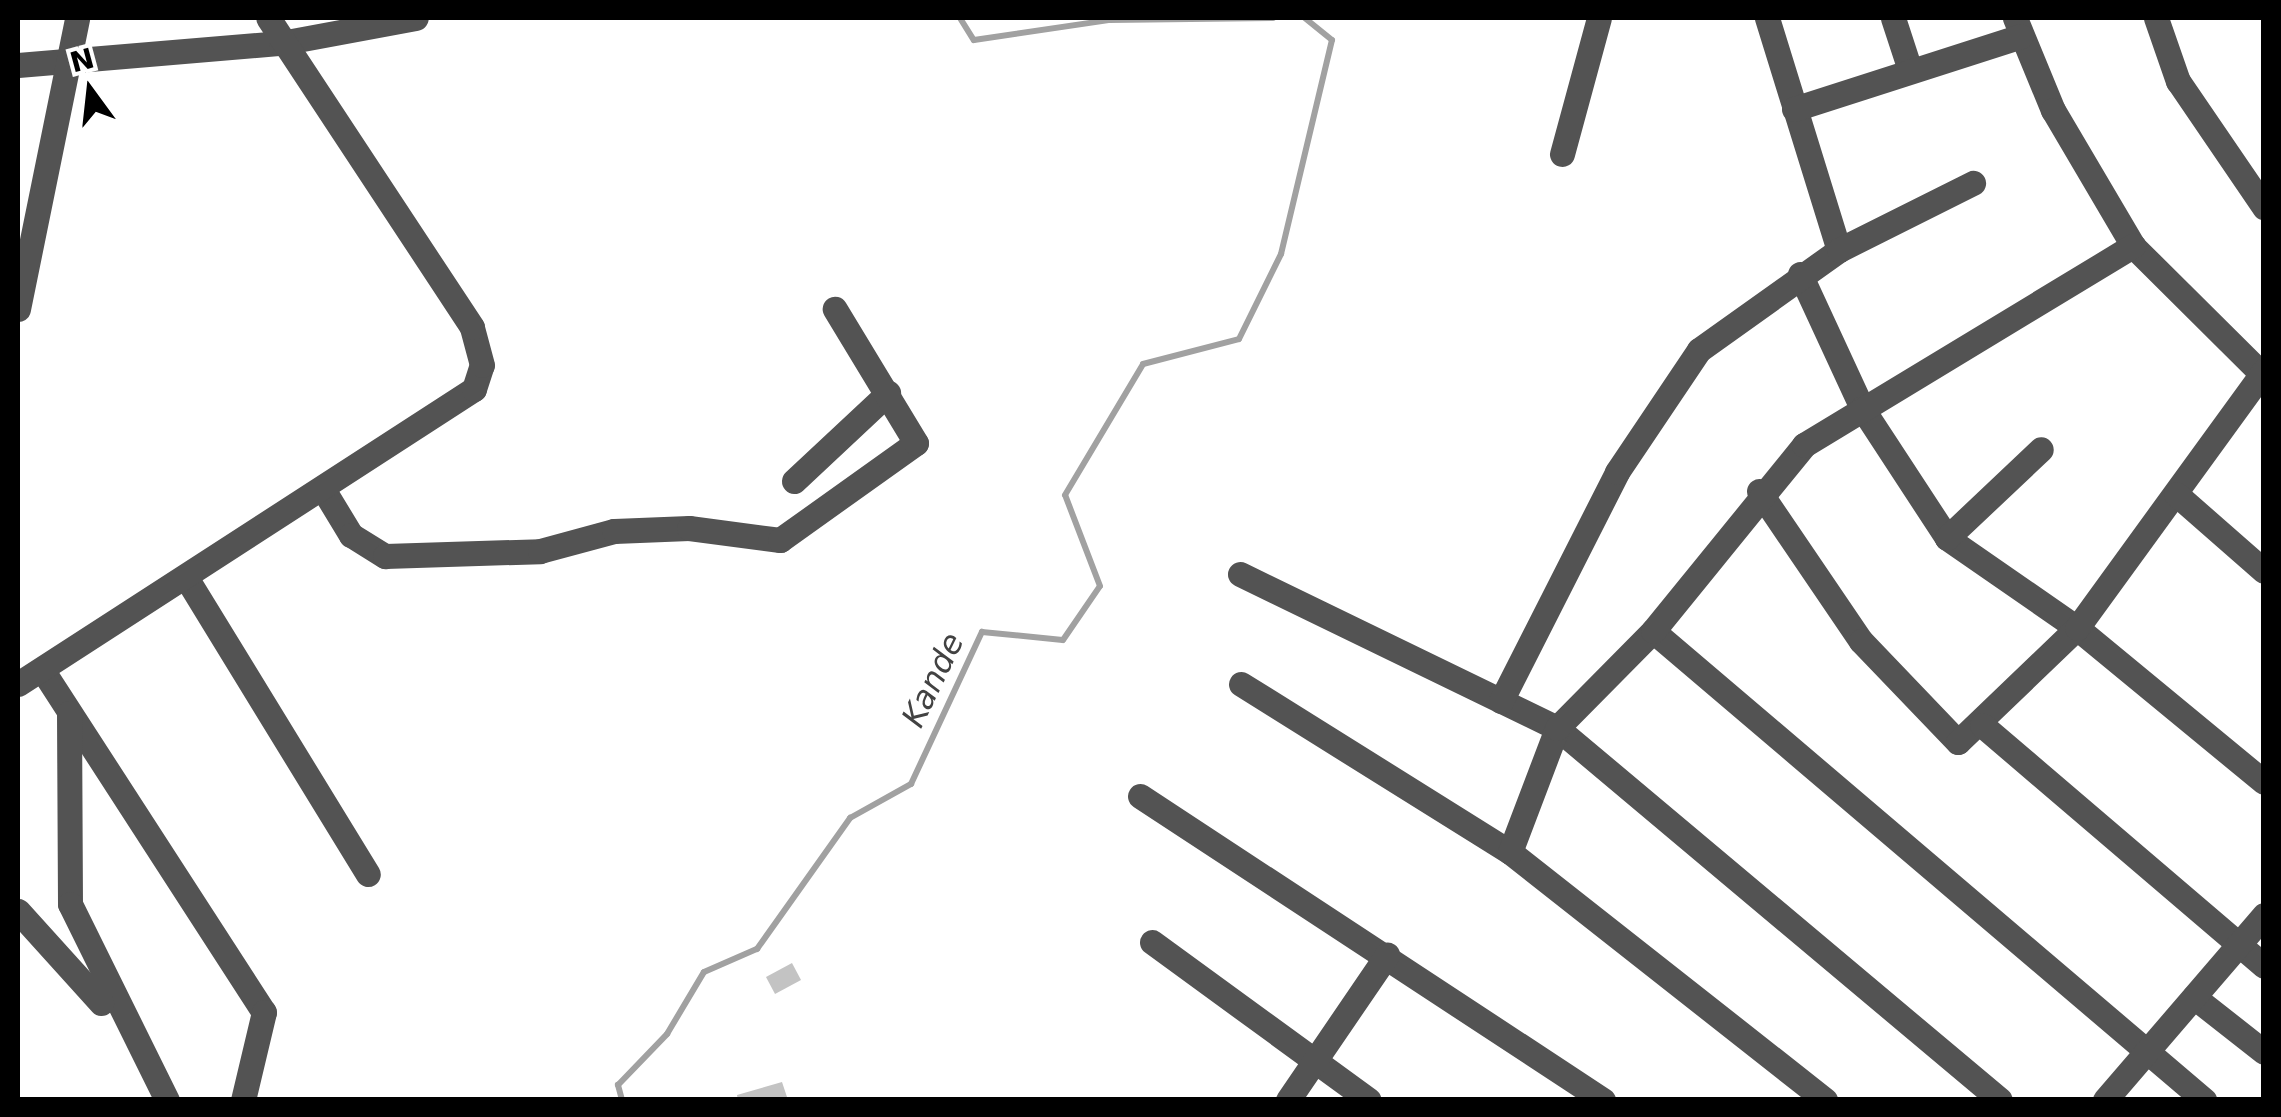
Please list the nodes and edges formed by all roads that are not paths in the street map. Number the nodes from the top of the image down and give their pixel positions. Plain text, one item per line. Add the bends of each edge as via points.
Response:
1 (76, 18) edge
2 (268, 18) edge
3 (416, 18) edge
4 (1599, 18) edge
5 (1767, 18) edge
6 (1892, 18) edge
7 (2156, 18) edge
8 (2018, 27) edge
9 (281, 44) junction
10 (70, 63) junction
11 (18, 64) edge
12 (1909, 67) junction
13 (1794, 109) junction
14 (1562, 154) dead end
15 (1972, 184) dead end
16 (2264, 207) edge
17 (2133, 246) junction
18 (1839, 250) junction
19 (1800, 274) junction
20 (21, 277) edge
21 (18, 308) edge
22 (834, 308) dead end
23 (2263, 374) edge
24 (888, 393) junction
25 (1862, 408) junction
26 (2041, 449) dead end
27 (794, 481) dead end
28 (323, 489) junction
29 (1759, 491) junction
30 (2176, 494) junction
31 (1947, 538) junction
32 (2264, 571) edge
33 (1240, 574) dead end
34 (187, 580) junction
35 (2078, 628) junction
36 (1653, 631) junction
37 (45, 674) junction
38 (18, 684) edge
39 (1241, 684) dead end
40 (1501, 701) junction
41 (70, 714) junction
42 (1982, 725) junction
43 (1557, 728) junction
44 (2264, 782) edge
45 (1140, 796) dead end
46 (1510, 852) junction
47 (368, 874) dead end
48 (18, 911) edge
49 (2264, 915) edge
50 (1152, 942) dead end
51 (2238, 946) junction
52 (1387, 956) junction
53 (2264, 966) edge
54 (2194, 997) junction
55 (134, 1046) junction
56 (2151, 1048) junction
57 (2264, 1052) edge
58 (1314, 1061) junction
59 (167, 1100) edge
60 (243, 1100) edge
61 (1288, 1100) edge
62 (1369, 1100) edge
63 (1603, 1100) edge
64 (1825, 1100) edge
65 (2000, 1100) edge
66 (2105, 1100) edge
67 (2204, 1100) edge

1 - 10 street
2 - 9 street
3 - 9 street
4 - 14 street
5 - 13 street
6 - 12 street
7 - 16 street via 2178,81
8 - 12 street
8 - 17 street
9 - 10 street
9 - 28 street via 472,328 482,365 474,388
10 - 11 street
10 - 20 street
12 - 13 street
13 - 18 street
15 - 18 street
17 - 23 street
17 - 25 street via 1936,373
18 - 19 street
19 - 25 street
19 - 40 street via 1700,350 1658,408
20 - 21 street
22 - 24 street
23 - 30 street
24 - 27 street
24 - 28 street via 914,448 780,540 689,528 614,531 540,551 385,556 352,535
25 - 29 street via 1804,445
25 - 31 street
26 - 31 street
28 - 34 street
29 - 36 street
29 - 42 street via 1862,640 1944,736 1958,742
30 - 32 street
30 - 35 street
31 - 35 street
33 - 40 street
34 - 37 street
34 - 47 street
35 - 42 street
35 - 44 street
36 - 43 street
36 - 56 street
37 - 38 street
37 - 41 street
39 - 46 street
40 - 43 street
41 - 55 street via 70,904
41 - 60 street via 264,1012
42 - 51 street
43 - 46 street
43 - 65 street
45 - 52 street
46 - 64 street
48 - 55 street
49 - 51 street
50 - 58 street
51 - 53 street
51 - 54 street
52 - 58 street
52 - 63 street
54 - 56 street
54 - 57 street
55 - 59 street
56 - 66 street
56 - 67 street
58 - 61 street
58 - 62 street

